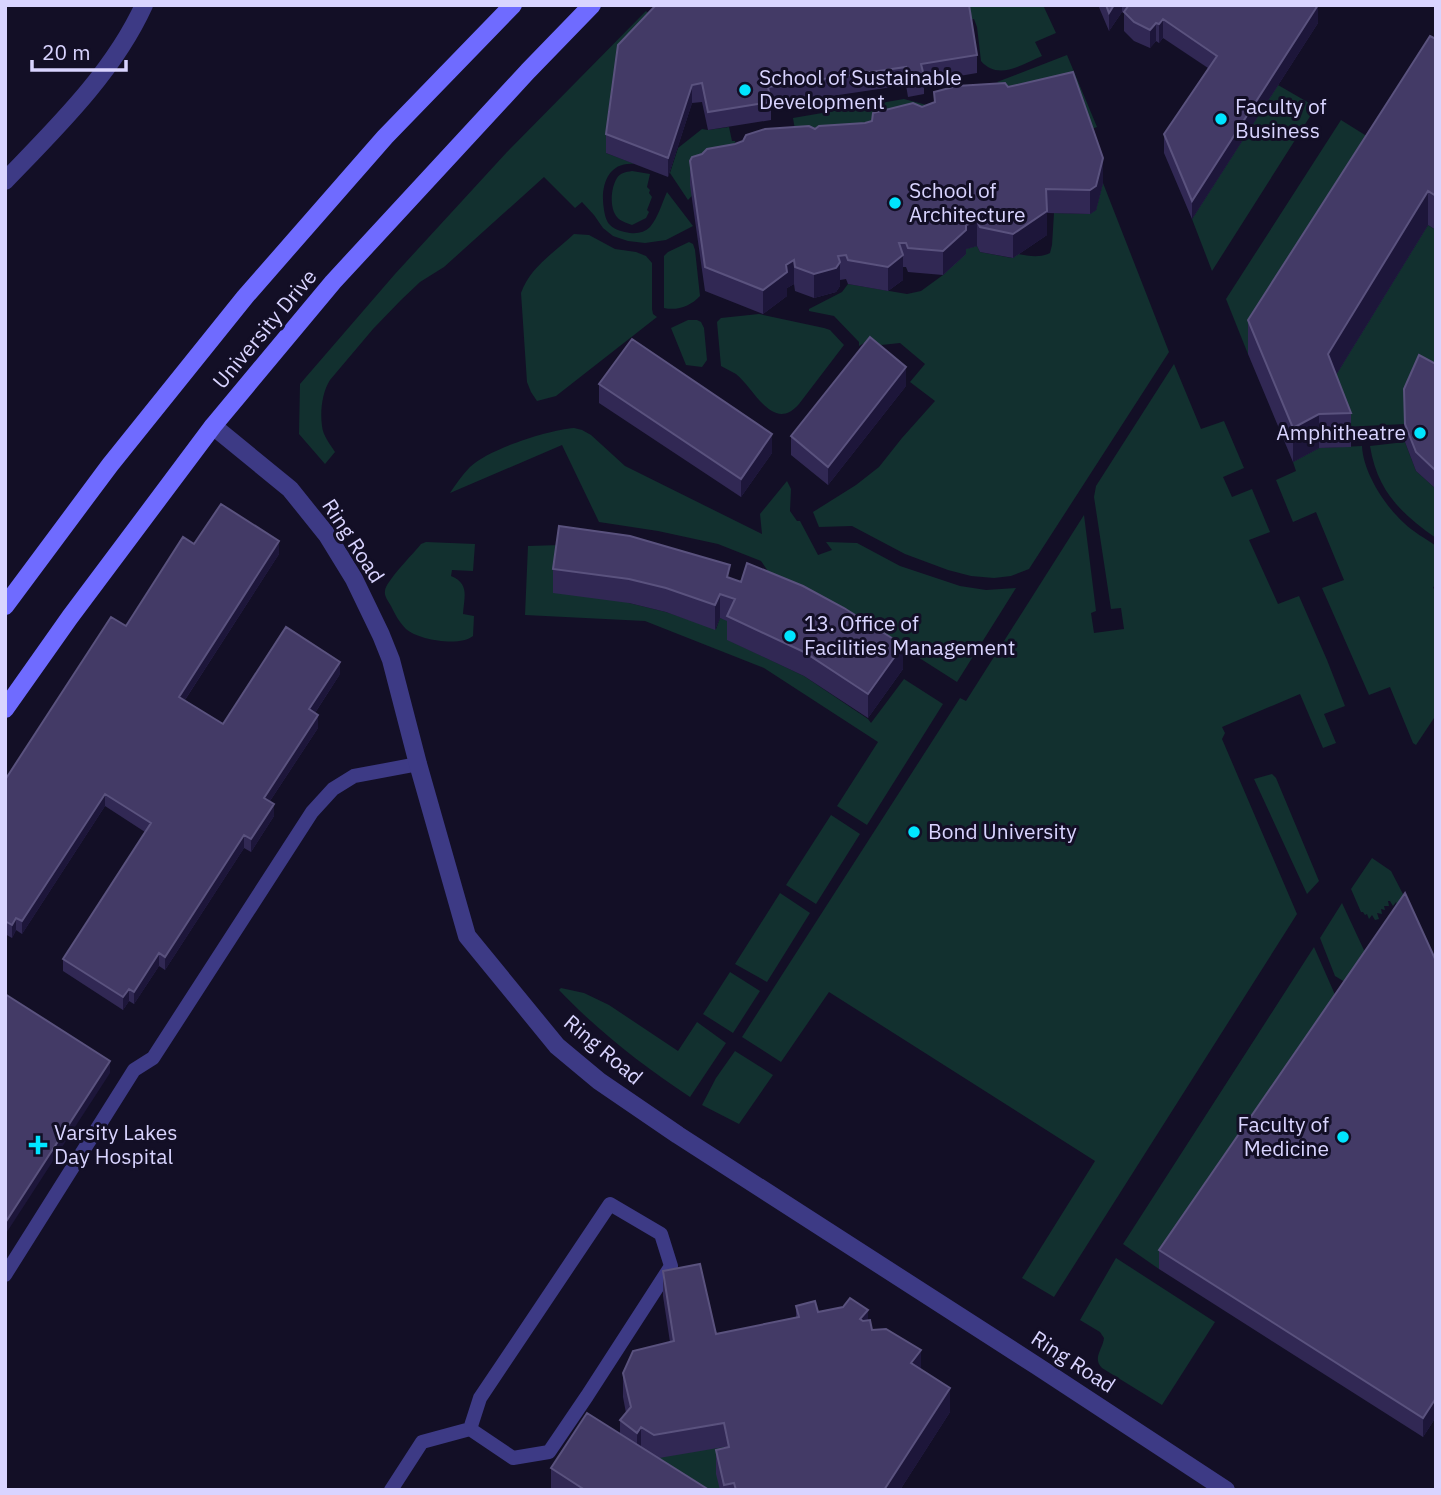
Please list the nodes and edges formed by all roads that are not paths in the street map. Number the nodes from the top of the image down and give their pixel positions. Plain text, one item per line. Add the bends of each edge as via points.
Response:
1 (144, 5) edge
2 (513, 5) edge
3 (593, 5) edge
4 (5, 181) edge
5 (213, 426) junction
6 (5, 606) edge
7 (5, 709) edge
8 (418, 764) junction
9 (5, 1275) edge
10 (470, 1429) junction
11 (391, 1490) edge
12 (1226, 1490) edge

1 - 4 street via 103,72
2 - 6 street, University Drive via 386,137 245,298 110,465
3 - 5 street, University Drive via 342,272
5 - 7 street, University Drive
5 - 8 street, Ring Road via 289,489 327,535 354,579 391,660
8 - 9 lane via 354,776 333,789 312,812 153,1058 134,1070
8 - 12 street, Ring Road via 467,936 557,1046 678,1135
10 - 10 lane via 480,1398 610,1204 661,1234 671,1266 549,1452 513,1458
10 - 11 lane via 422,1441

